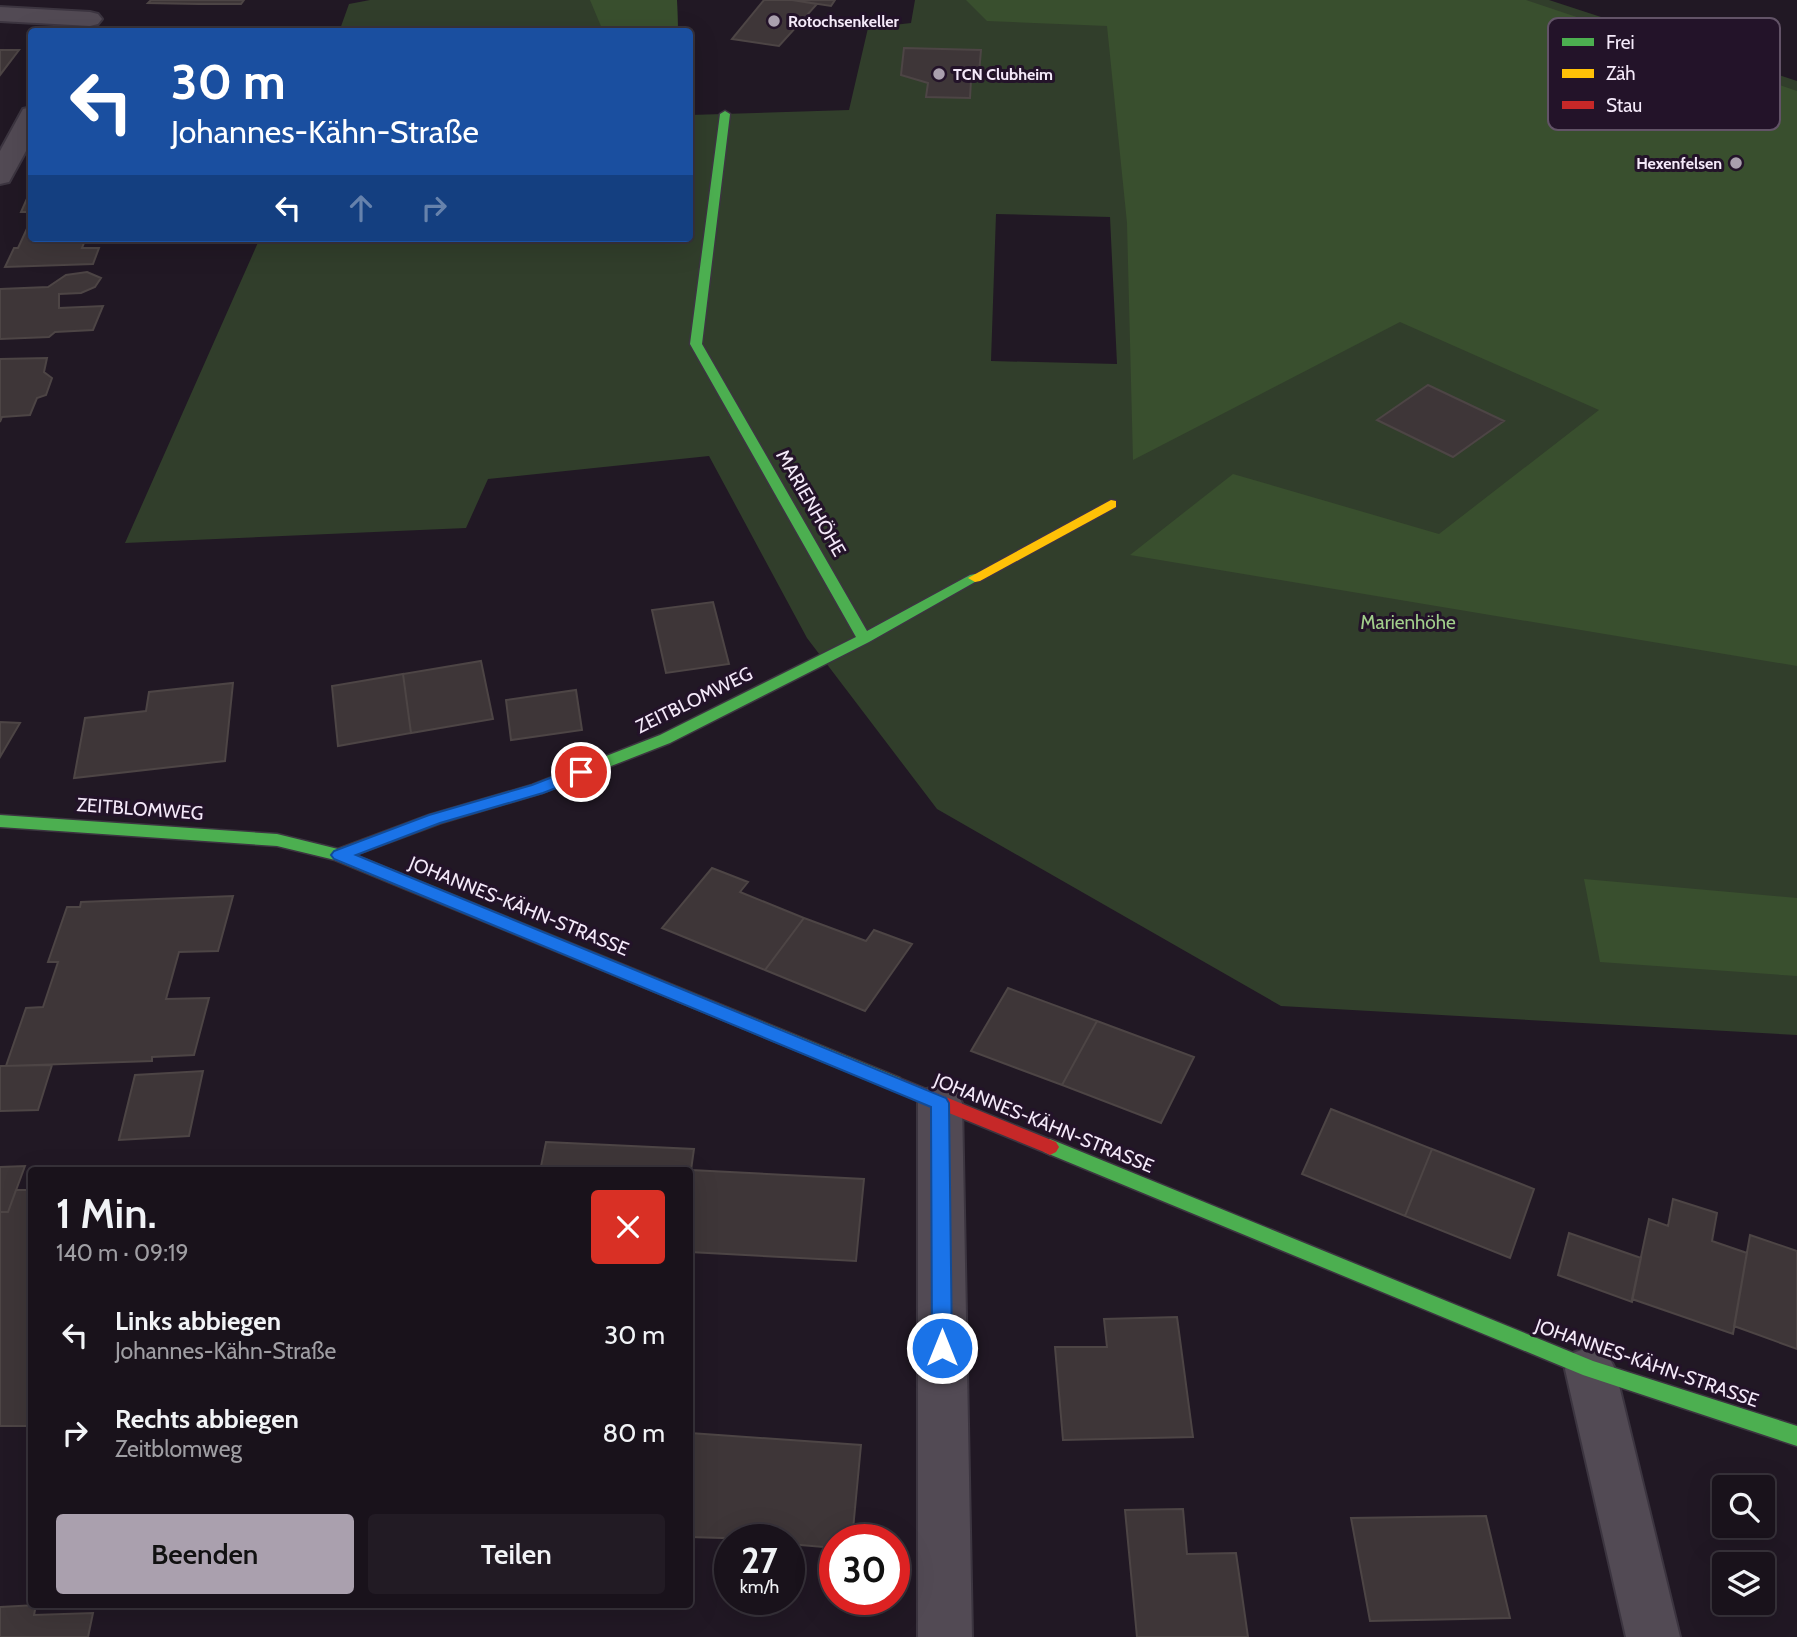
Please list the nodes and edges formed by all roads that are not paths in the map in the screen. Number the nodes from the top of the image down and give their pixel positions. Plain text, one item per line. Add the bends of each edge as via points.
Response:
1 (108, 0) edge
2 (0, 14) edge
3 (86, 25) edge
4 (725, 114) dead end
5 (28, 122) edge
6 (0, 176) edge
7 (1111, 504) dead end
8 (864, 639) junction
9 (0, 821) edge
10 (278, 840) joint
11 (339, 855) junction
12 (940, 1103) junction
13 (1590, 1370) junction
14 (1797, 1436) edge
15 (945, 1637) edge
16 (1653, 1637) edge

1 - 3 street
2 - 3 street
4 - 8 street, MARIENHÖHE via 696,344
5 - 6 street
7 - 8 street
8 - 11 street, ZEITBLOMWEG via 666,739 537,789 435,819
9 - 10 street, ZEITBLOMWEG
10 - 11 street, JOHANNES-KÄHN-STRASSE
11 - 12 street, JOHANNES-KÄHN-STRASSE
12 - 13 street, JOHANNES-KÄHN-STRASSE
12 - 15 street
13 - 14 street, JOHANNES-KÄHN-STRASSE
13 - 16 street

